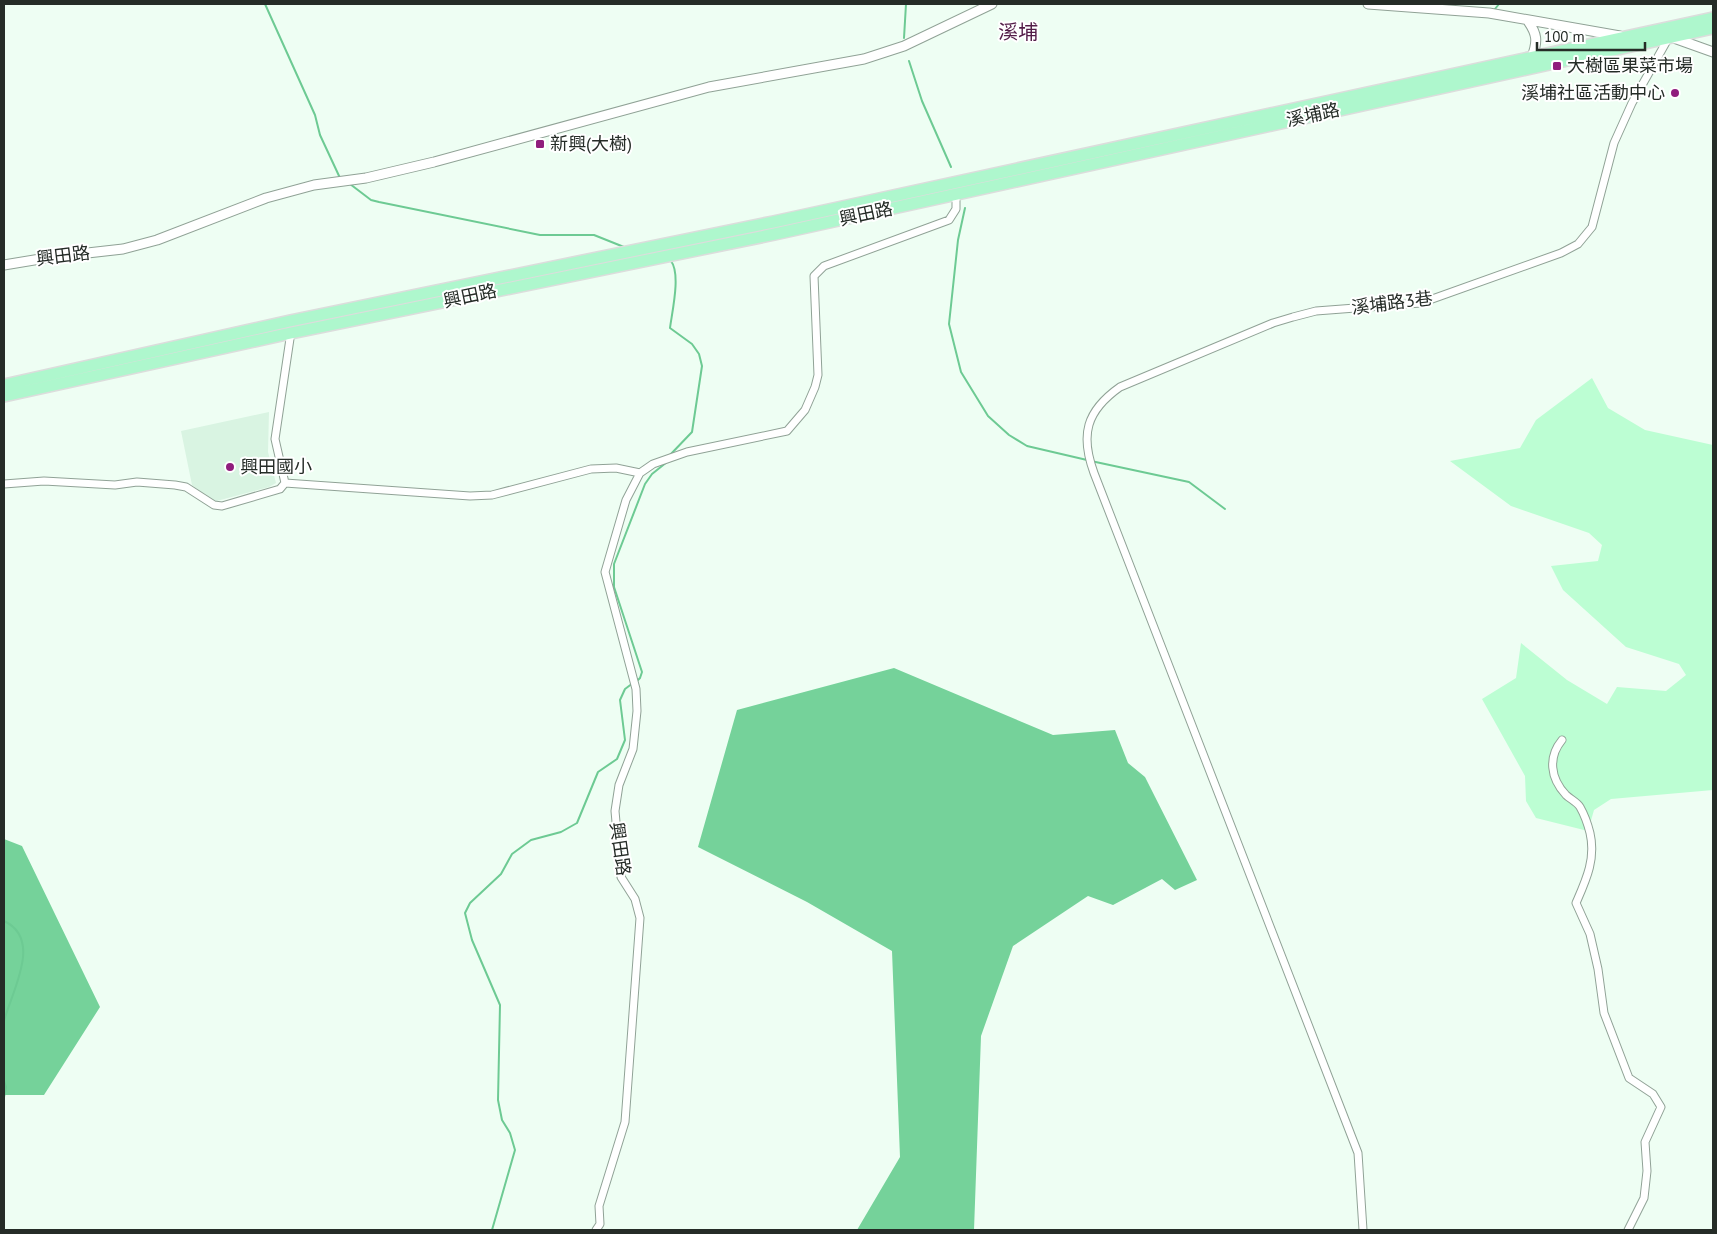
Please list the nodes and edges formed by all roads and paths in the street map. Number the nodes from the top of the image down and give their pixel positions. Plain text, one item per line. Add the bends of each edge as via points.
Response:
1 (992, 4) edge
2 (1368, 4) edge
3 (1713, 18) edge
4 (1528, 20) junction
5 (1713, 28) edge
6 (1669, 36) junction
7 (1623, 37) junction
8 (1713, 52) edge
9 (1532, 57) junction
10 (954, 183) junction
11 (957, 194) junction
12 (4, 265) edge
13 (290, 327) junction
14 (4, 385) edge
15 (4, 396) edge
16 (640, 473) junction
17 (285, 483) junction
18 (4, 484) edge
19 (1562, 740) dead end
20 (596, 1230) edge
21 (1363, 1230) edge
22 (1628, 1230) edge

1 - 12 street, 興田路 via 904,46 864,59 709,87 434,162 366,178 314,185 275,195 158,240 123,249
2 - 4 street, 溪埔路 via 1489,13
3 - 7 main road, 溪埔路
4 - 7 street, 溪埔路
4 - 9 street via 1537,40
5 - 6 main road, 溪埔路
6 - 7 street, 溪埔路
6 - 8 street, 溪埔路
6 - 11 main road, 溪埔路
6 - 21 street, 溪埔路3巷 via 1622,124 1606,165 1592,227 1578,244 1421,303 1316,311 1273,323 1128,383 1105,397 1095,410 1087,432 1090,464 1358,1152
7 - 9 main road, 溪埔路
9 - 10 main road, 溪埔路
10 - 11 street
10 - 13 main road, 興田路
11 - 13 main road, 興田路
11 - 16 street, 興田路 via 956,209 949,220 818,270 812,285 818,375 805,410 792,426 779,434 668,457
13 - 14 main road, 興田路
13 - 15 main road, 興田路
13 - 17 street via 275,439
16 - 17 street via 616,468 591,470 492,495 470,496
16 - 20 street, 興田路 via 626,500 605,572 636,689 634,749 618,785 615,811 621,876 635,899 640,918 625,1122 599,1206 600,1224
17 - 18 street via 280,490 222,506 214,505 186,487 175,485 44,481
19 - 22 street via 1554,749 1551,764 1565,794 1580,806 1590,834 1591,870 1576,903 1590,934 1604,1013 1629,1078 1653,1094 1661,1107 1645,1142 1647,1171 1644,1198

